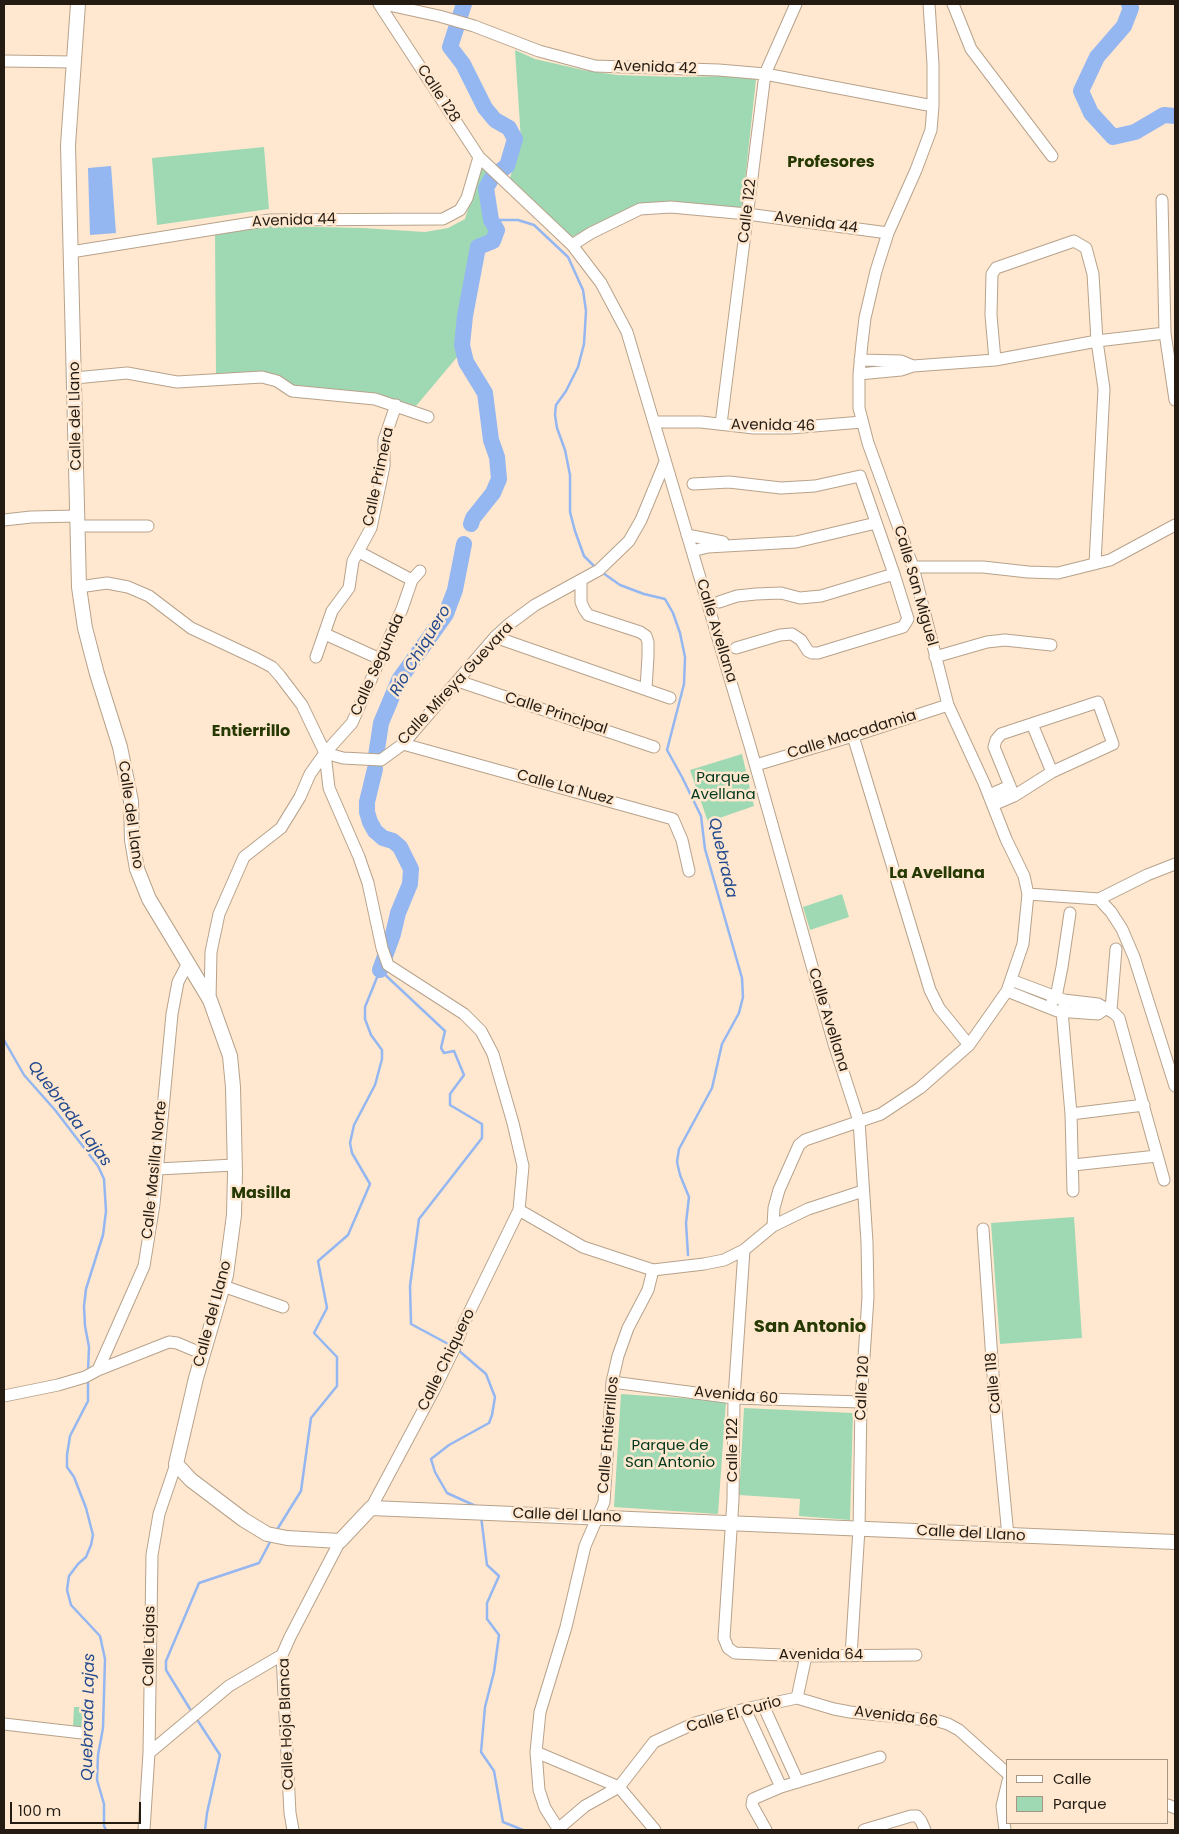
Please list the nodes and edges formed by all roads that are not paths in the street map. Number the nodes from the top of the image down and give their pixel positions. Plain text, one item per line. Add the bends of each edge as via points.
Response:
1 (78, 4) edge
2 (379, 4) edge
3 (384, 4) edge
4 (796, 4) edge
5 (929, 4) edge
6 (953, 4) edge
7 (4, 61) edge
8 (74, 62) junction
9 (764, 74) junction
10 (933, 106) junction
11 (1052, 156) dead end
12 (483, 161) junction
13 (503, 179) joint
14 (1162, 200) dead end
15 (747, 214) junction
16 (888, 233) junction
17 (572, 245) junction
18 (71, 252) junction
19 (1165, 333) junction
20 (1097, 341) junction
21 (860, 360) junction
22 (995, 360) junction
23 (913, 366) junction
24 (859, 374) junction
25 (75, 378) junction
26 (1175, 400) edge
27 (396, 406) junction
28 (428, 417) dead end
29 (655, 422) junction
30 (862, 422) junction
31 (721, 424) junction
32 (665, 462) junction
33 (693, 484) dead end
34 (4, 520) edge
35 (78, 521) junction
36 (876, 523) junction
37 (1175, 525) edge
38 (148, 526) dead end
39 (687, 535) junction
40 (745, 545) junction
41 (692, 551) junction
42 (359, 552) junction
43 (1095, 564) junction
44 (913, 567) junction
45 (420, 571) dead end
46 (894, 574) junction
47 (412, 580) junction
48 (581, 581) junction
49 (79, 587) junction
50 (719, 602) dead end
51 (325, 634) junction
52 (495, 637) junction
53 (1051, 645) dead end
54 (736, 648) dead end
55 (316, 657) dead end
56 (935, 657) junction
57 (380, 659) junction
58 (458, 681) junction
59 (646, 689) junction
60 (670, 698) dead end
61 (948, 705) junction
62 (1032, 724) junction
63 (853, 736) junction
64 (403, 744) junction
65 (654, 746) dead end
66 (325, 753) junction
67 (756, 765) junction
68 (1052, 772) junction
69 (1012, 791) junction
70 (991, 800) junction
71 (1175, 864) edge
72 (688, 871) dead end
73 (1028, 894) junction
74 (1099, 899) junction
75 (1070, 913) dead end
76 (1116, 949) dead end
77 (188, 963) junction
78 (1011, 980) junction
79 (1007, 991) junction
80 (210, 1000) junction
81 (1058, 1004) junction
82 (1108, 1010) junction
83 (970, 1045) junction
84 (1175, 1086) edge
85 (1144, 1104) junction
86 (1070, 1114) junction
87 (860, 1121) junction
88 (1157, 1156) junction
89 (234, 1165) junction
90 (1073, 1165) junction
91 (158, 1169) junction
92 (1164, 1180) dead end
93 (863, 1191) junction
94 (1073, 1191) dead end
95 (519, 1210) junction
96 (772, 1226) junction
97 (983, 1229) dead end
98 (744, 1250) junction
99 (653, 1270) junction
100 (223, 1286) junction
101 (283, 1307) dead end
102 (203, 1354) junction
103 (98, 1370) junction
104 (612, 1382) junction
105 (4, 1396) edge
106 (734, 1398) junction
107 (861, 1402) junction
108 (176, 1464) junction
109 (371, 1508) junction
110 (597, 1517) junction
111 (732, 1523) junction
112 (860, 1529) junction
113 (1008, 1536) junction
114 (340, 1541) junction
115 (1175, 1542) edge
116 (728, 1648) joint
117 (282, 1655) junction
118 (916, 1655) dead end
119 (806, 1656) junction
120 (851, 1656) junction
121 (796, 1698) junction
122 (763, 1705) junction
123 (745, 1709) junction
124 (4, 1724) edge
125 (82, 1733) dead end
126 (536, 1752) junction
127 (149, 1753) junction
128 (880, 1757) dead end
129 (1006, 1772) edge
130 (798, 1782) junction
131 (619, 1787) junction
132 (781, 1787) junction
133 (1006, 1789) edge
134 (144, 1830) edge
135 (293, 1830) edge
136 (559, 1830) edge
137 (655, 1830) edge
138 (766, 1830) edge
139 (864, 1830) edge
140 (925, 1830) edge
141 (1005, 1830) edge

1 - 8 main road, Calle del Llano
2 - 12 street, Calle 128
3 - 9 street, Avenida 42 via 474,26 539,51 595,66
4 - 9 street, Calle 122
5 - 10 street, Calle San Miguel
6 - 11 street via 971,49
7 - 8 street
8 - 18 main road, Calle del Llano via 68,146
9 - 10 street, Avenida 42
9 - 15 street, Calle 122
10 - 16 street, Calle San Miguel via 931,130
12 - 13 street, Calle 128
12 - 18 street, Avenida 44 via 460,210 443,220 270,220
13 - 17 street, Calle Avellana
14 - 19 street
15 - 16 street, Avenida 44
15 - 17 street, Avenida 44 via 671,207 640,208
15 - 31 street, Calle 122
16 - 21 street, Calle San Miguel via 865,318
17 - 29 street, Calle Avellana via 602,283 621,318
18 - 25 main road, Calle del Llano
19 - 20 street
19 - 26 street
20 - 22 street
20 - 22 street via 1093,274 1086,248 1074,242 996,268 992,274 991,315
20 - 43 street via 1104,389
21 - 23 street via 901,361
21 - 24 street, Calle San Miguel
22 - 23 street
23 - 24 street
24 - 30 street, Calle San Miguel
25 - 27 street via 127,373 177,382 262,377 277,381 292,391 356,396
25 - 35 main road, Calle del Llano
27 - 28 street
27 - 42 street, Calle Primera via 384,440 384,466 376,511
29 - 31 street, Avenida 46
29 - 32 street, Calle Avellana
30 - 31 street, Avenida 46 via 790,428
30 - 44 street, Calle San Miguel
32 - 39 street, Calle Avellana
32 - 48 street, Calle Mireya Guevara via 629,541 599,570
33 - 36 street via 729,482 782,488 815,486 860,476
34 - 35 street via 31,517
35 - 38 street
35 - 49 main road, Calle del Llano
36 - 40 street via 796,542
36 - 46 street
37 - 43 street via 1110,560
39 - 40 street
39 - 41 street, Calle Avellana
40 - 41 street
41 - 67 street, Calle Avellana
42 - 47 street
42 - 51 street, Calle Primera via 353,561 349,588 332,611
43 - 44 street via 1058,573 983,567
44 - 56 street, Calle San Miguel
45 - 47 street, Calle Segunda
46 - 50 street via 821,596 800,598 781,593 756,594
46 - 54 street via 908,619 903,627 818,653 808,651 792,634
47 - 57 street, Calle Segunda
48 - 52 street, Calle Mireya Guevara via 535,605
48 - 59 street via 581,602 588,615 646,636
49 - 66 street via 107,583 128,587 149,596 191,628 272,667 302,705
49 - 77 main road, Calle del Llano via 85,628 120,747 131,801 136,869 149,899
51 - 55 street, Calle Primera
51 - 57 street
52 - 58 street, Calle Mireya Guevara
52 - 59 street
53 - 56 street via 1005,640
56 - 61 street, Calle San Miguel
57 - 66 street, Calle Segunda via 352,722
58 - 64 street, Calle Mireya Guevara
58 - 65 street, Calle Principal
59 - 60 street
61 - 63 street, Calle Macadamia
61 - 70 street, Calle San Miguel
62 - 68 street
62 - 68 street via 1098,702 1113,744
62 - 69 street via 1001,734 996,740 994,747
63 - 67 street, Calle Macadamia
63 - 83 street via 930,990 939,1008
64 - 66 street, Calle Mireya Guevara via 381,760 343,758
64 - 72 street, Calle La Nuez via 673,819 682,840
66 - 80 street, Calle Segunda via 281,828 244,857 219,914 211,952
66 - 95 street via 329,788 365,874 388,965 464,1014 481,1031 493,1054 523,1166
67 - 87 street, Calle Avellana via 834,1044
68 - 69 street
69 - 70 street
70 - 73 street, Calle San Miguel via 1024,876
71 - 74 street
73 - 74 street
73 - 78 street via 1023,944
74 - 84 street via 1122,929 1134,957
75 - 81 street
76 - 82 street
77 - 80 main road, Calle del Llano
77 - 91 street, Calle Masilla Norte via 178,982 172,1014
78 - 79 street
78 - 81 street
79 - 81 street
79 - 83 street
80 - 89 main road, Calle del Llano via 230,1056
81 - 82 street via 1098,1014
81 - 86 street
82 - 85 street via 1119,1018
83 - 87 street via 920,1088 881,1114
85 - 86 street
85 - 88 street
86 - 90 street
87 - 93 street, Calle 120
87 - 96 street via 804,1140 799,1145 779,1190
88 - 90 street
88 - 92 street
89 - 91 street
89 - 100 main road, Calle del Llano via 234,1215
90 - 94 street
91 - 103 street, Calle Masilla Norte via 144,1266
93 - 96 street via 808,1209
93 - 107 street, Calle 120 via 868,1242 868,1297
95 - 99 street via 583,1247
95 - 109 street, Calle Chiquero via 434,1390
96 - 98 street
97 - 113 street, Calle 118
98 - 99 street via 724,1260
98 - 106 street, Calle 122
99 - 104 street, Calle Entierrillos via 648,1290 628,1328
100 - 101 street
100 - 102 main road, Calle del Llano
102 - 103 street via 169,1342
102 - 108 main road, Calle del Llano
103 - 105 street via 58,1385
104 - 106 street, Avenida 60
104 - 110 street, Calle Entierrillos via 604,1502
106 - 107 street, Avenida 60
106 - 111 street, Calle 122
107 - 112 street, Calle 120
108 - 114 main road via 244,1520 267,1534
108 - 127 street, Calle Lajas via 159,1514 152,1555
109 - 110 main road, Calle del Llano
109 - 114 main road
110 - 111 main road, Calle del Llano
110 - 126 street, Calle Entierrillos via 585,1546 566,1627 540,1712
111 - 112 main road, Calle del Llano
111 - 116 street, Calle 122 via 724,1638
112 - 113 main road, Calle del Llano
112 - 120 street, Calle 120
113 - 115 main road, Calle del Llano
114 - 117 street, Calle Hoja Blanca
116 - 119 street, Avenida 64 via 735,1653
117 - 127 street via 229,1686
117 - 135 street, Calle Hoja Blanca
118 - 120 street, Avenida 64
119 - 120 street, Avenida 64
119 - 121 street, Calle El Curio
121 - 122 street, Calle El Curio
121 - 129 street, Avenida 66 via 850,1712 938,1720 958,1730
122 - 123 street, Calle El Curio
122 - 130 street
123 - 131 street, Calle El Curio via 695,1723 654,1742
123 - 132 street
124 - 125 street
126 - 131 street
126 - 136 street, Calle Entierrillos via 538,1790
127 - 134 street, Calle Lajas
128 - 130 street
130 - 132 street
131 - 136 street via 585,1806
131 - 137 street
132 - 138 street via 753,1799 752,1805
133 - 141 street via 1002,1806
139 - 140 street via 911,1816 917,1816

